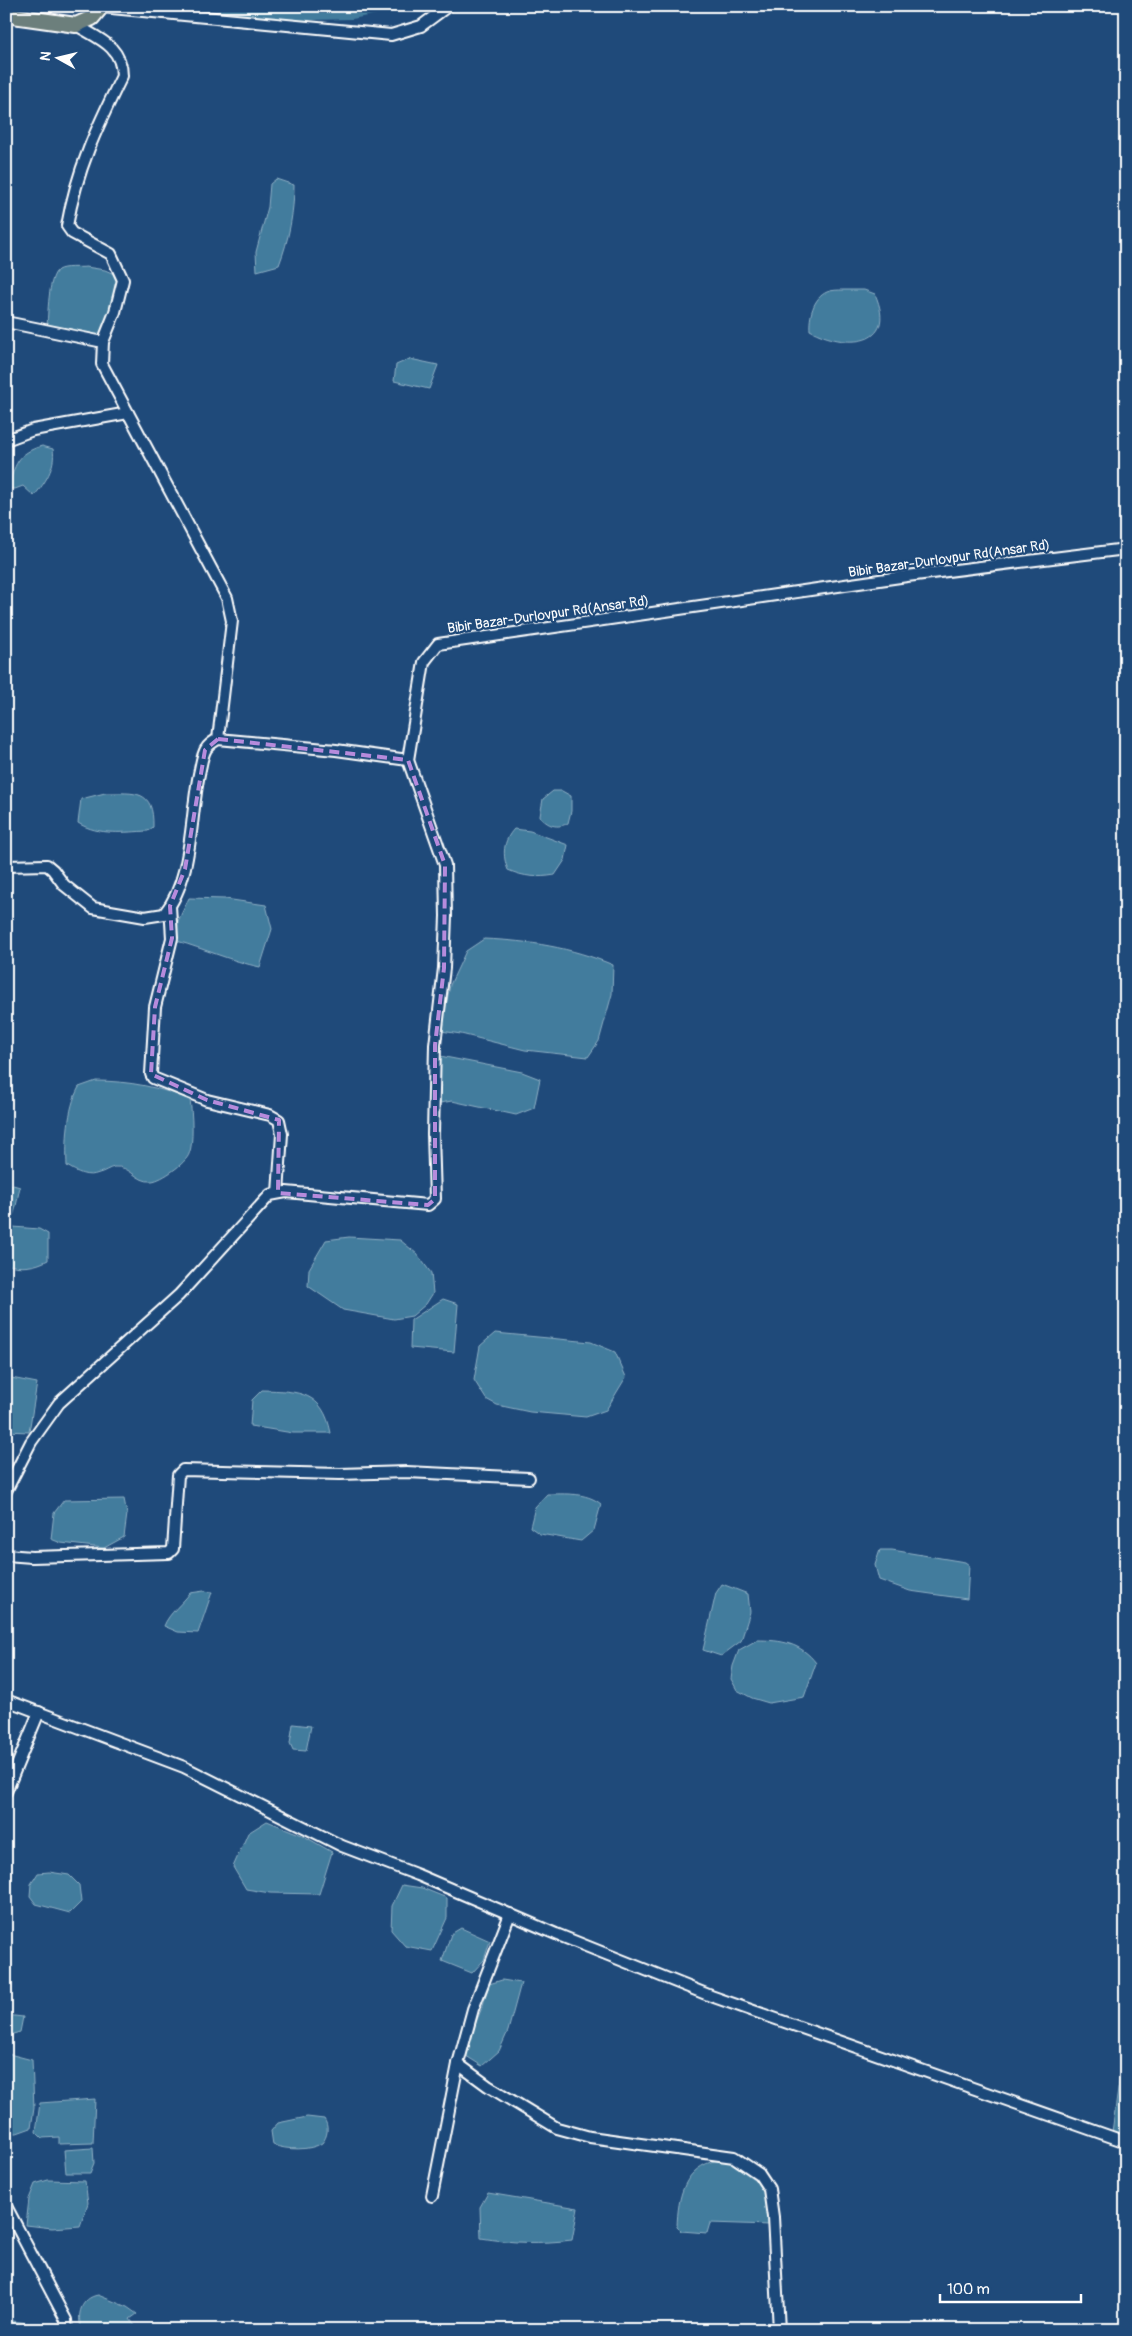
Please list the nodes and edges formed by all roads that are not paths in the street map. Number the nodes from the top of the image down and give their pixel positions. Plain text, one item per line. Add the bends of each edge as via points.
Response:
1 (102, 6) edge
2 (448, 6) edge
3 (6, 15) edge
4 (76, 25) junction
5 (6, 322) edge
6 (103, 342) junction
7 (128, 413) junction
8 (6, 440) edge
9 (1126, 548) edge
10 (218, 739) junction
11 (408, 760) junction
12 (6, 866) edge
13 (170, 906) junction
14 (278, 1192) junction
15 (529, 1478) dead end
16 (6, 1491) edge
17 (6, 1555) edge
18 (6, 1700) edge
19 (39, 1712) junction
20 (6, 1792) edge
21 (510, 1914) junction
22 (458, 2064) junction
23 (1126, 2142) edge
24 (432, 2196) dead end
25 (6, 2206) edge
26 (67, 2330) edge
27 (779, 2330) edge

1 - 2 street via 391,36 421,26
1 - 4 highway via 92,18
3 - 4 highway
4 - 6 street via 112,47 122,65 122,76 91,138 73,193 67,226 72,233 111,254 123,280 116,312
5 - 6 street
6 - 7 street via 102,364
7 - 8 street via 33,430
7 - 10 street via 227,598 232,621
9 - 11 street, Bibir Bazar-Durlovpur Rd(Ansar Rd) via 907,576 438,644 424,662
10 - 11 street
10 - 13 street via 205,750 184,869
11 - 14 street via 445,865 444,959 435,1055 435,1199 428,1205
12 - 13 street via 47,865 64,885 93,908 144,918 164,914
13 - 14 street via 172,938 155,1007 151,1074 153,1078 207,1100 279,1120 282,1134
14 - 16 street via 264,1200 179,1294 59,1403 31,1442
15 - 17 street via 407,1472 331,1474 183,1470 178,1475 173,1549 169,1553
18 - 19 street
19 - 20 street
19 - 21 street via 184,1766 342,1846
21 - 22 street via 473,2009
21 - 23 street via 711,1996
22 - 24 street
22 - 27 street via 556,2128 590,2137 734,2157 759,2174 769,2189 773,2217
25 - 26 street via 66,2320

